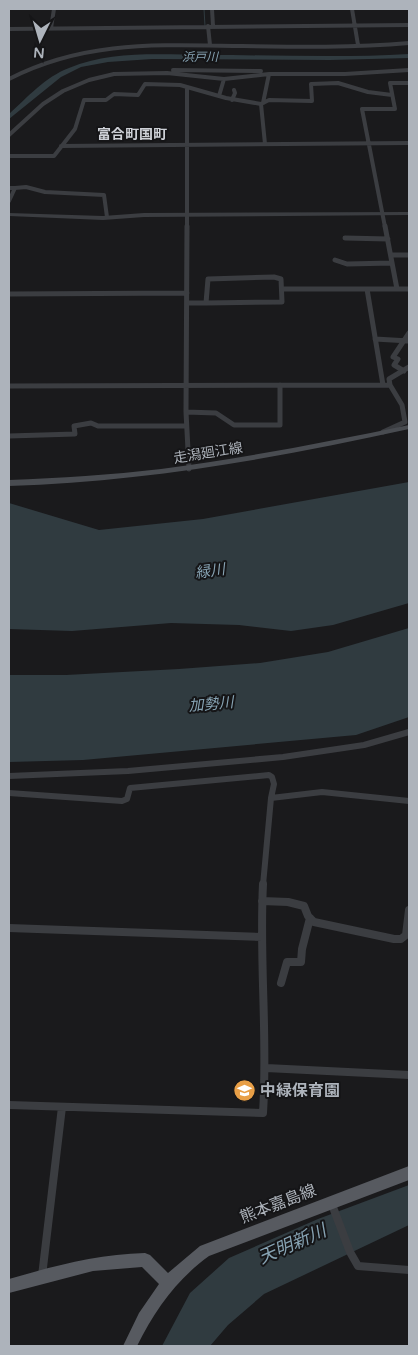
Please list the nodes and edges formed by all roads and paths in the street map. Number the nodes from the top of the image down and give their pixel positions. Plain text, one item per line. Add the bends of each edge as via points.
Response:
1 (54, 9) edge
2 (212, 9) edge
3 (352, 9) edge
4 (355, 25) junction
5 (409, 25) edge
6 (211, 26) junction
7 (51, 28) junction
8 (9, 29) edge
9 (409, 43) edge
10 (358, 45) junction
11 (210, 46) junction
12 (409, 70) edge
13 (283, 71) junction
14 (365, 72) junction
15 (269, 74) junction
16 (183, 75) junction
17 (311, 75) junction
18 (224, 78) junction
19 (9, 79) edge
20 (409, 83) edge
21 (311, 84) junction
22 (187, 88) junction
23 (234, 90) dead end
24 (392, 95) junction
25 (219, 96) junction
26 (232, 100) junction
27 (262, 104) junction
28 (9, 135) edge
29 (369, 143) junction
30 (409, 143) edge
31 (264, 144) junction
32 (187, 145) junction
33 (62, 146) junction
34 (9, 156) edge
35 (9, 188) edge
36 (15, 188) junction
37 (9, 202) edge
38 (383, 213) junction
39 (409, 213) edge
40 (187, 214) junction
41 (9, 215) edge
42 (107, 217) junction
43 (345, 238) dead end
44 (388, 238) junction
45 (391, 255) junction
46 (409, 255) edge
47 (335, 260) dead end
48 (392, 263) junction
49 (409, 288) edge
50 (282, 289) junction
51 (366, 289) junction
52 (397, 289) junction
53 (187, 292) junction
54 (9, 294) edge
55 (187, 303) junction
56 (206, 303) junction
57 (409, 333) edge
58 (375, 339) junction
59 (402, 340) junction
60 (409, 341) edge
61 (409, 367) edge
62 (404, 371) junction
63 (280, 384) junction
64 (387, 385) junction
65 (9, 386) edge
66 (187, 386) junction
67 (186, 412) junction
68 (186, 426) junction
69 (409, 427) edge
70 (380, 433) junction
71 (9, 436) edge
72 (189, 469) junction
73 (9, 483) edge
74 (409, 732) edge
75 (9, 776) edge
76 (9, 793) edge
77 (271, 798) junction
78 (409, 801) edge
79 (262, 901) junction
80 (409, 910) edge
81 (310, 918) junction
82 (9, 928) edge
83 (262, 936) junction
84 (281, 983) dead end
85 (266, 1068) junction
86 (409, 1075) edge
87 (9, 1105) edge
88 (62, 1107) junction
89 (409, 1173) edge
90 (332, 1205) junction
91 (409, 1270) edge
92 (42, 1276) junction
93 (167, 1282) junction
94 (9, 1286) edge
95 (130, 1346) edge

1 - 7 street
2 - 6 street
3 - 4 street
4 - 5 street
4 - 6 street
4 - 10 street
6 - 7 street
6 - 11 street
7 - 8 street
9 - 10 street
10 - 11 street
11 - 19 street via 100,48 47,60
12 - 14 street
13 - 14 street
13 - 16 street via 169,70
13 - 17 street
14 - 17 street
15 - 17 street
15 - 18 street
15 - 27 street
16 - 18 street
16 - 28 street via 129,73 89,80 48,100
17 - 21 street
18 - 25 street
20 - 24 street via 390,83
21 - 24 street via 338,83
21 - 27 street via 312,101 269,100
22 - 25 street
22 - 32 street
22 - 33 street via 170,83 145,84 138,95 114,94 106,100 84,100 74,129
23 - 26 street
24 - 29 street via 395,109 362,109
25 - 26 street
26 - 27 street
27 - 31 street
29 - 30 street
29 - 31 street
29 - 38 street
31 - 32 street
32 - 33 street
32 - 40 street
33 - 34 street via 54,156
35 - 36 street
36 - 37 street
36 - 42 street via 104,195
38 - 39 street
38 - 40 street
38 - 44 street
40 - 42 street
40 - 53 street
41 - 42 street
43 - 44 street
44 - 45 street
45 - 46 street
45 - 48 street
47 - 48 street via 347,264
48 - 52 street
49 - 52 street
50 - 51 street
50 - 56 street via 282,302
50 - 56 street via 278,277 213,278 206,282
51 - 52 street
51 - 58 street
53 - 54 street
53 - 55 street
55 - 56 street
55 - 66 street
57 - 59 street
58 - 59 street
58 - 64 street
59 - 60 street
59 - 62 street via 393,357 398,359 394,365
61 - 62 street
62 - 64 street via 389,380
63 - 64 street
63 - 66 street
63 - 67 street via 280,426 234,425 216,413
64 - 70 street via 402,405 405,422
65 - 66 street
66 - 67 street
67 - 68 street
68 - 71 street via 98,426 91,423 74,426 75,434
68 - 72 street
69 - 70 main road, 走潟廻江線
70 - 72 main road, 走潟廻江線
72 - 73 main road, 走潟廻江線 via 106,478
74 - 75 street via 364,745 283,757 128,771
76 - 77 street via 122,801 127,799 130,788 269,775 274,784
77 - 78 street via 322,792
77 - 79 street
79 - 81 street via 304,906
79 - 83 street
80 - 81 street via 406,935 400,939 330,926
81 - 84 street via 301,962 287,962
82 - 83 street
83 - 85 street
85 - 86 street
85 - 88 street via 263,1113
87 - 88 street
88 - 92 street
89 - 90 main road, 熊本嘉島線
90 - 91 street via 358,1266
90 - 93 main road, 熊本嘉島線 via 205,1251
92 - 93 main road via 107,1262 145,1260
92 - 94 main road
93 - 95 main road, 熊本嘉島線 via 144,1316

